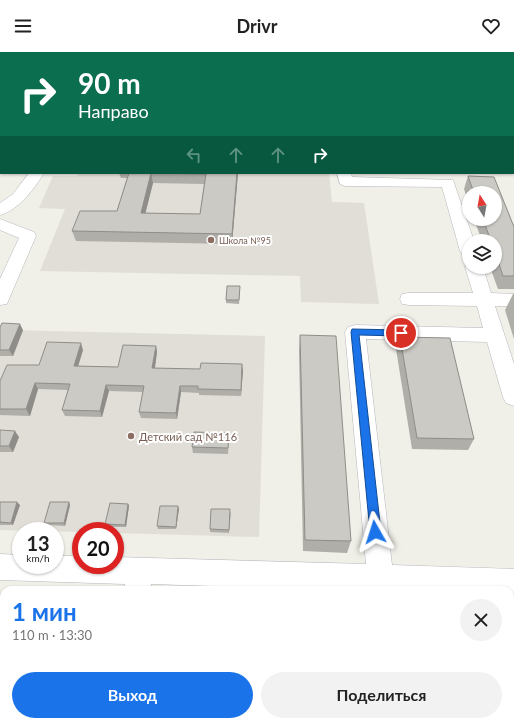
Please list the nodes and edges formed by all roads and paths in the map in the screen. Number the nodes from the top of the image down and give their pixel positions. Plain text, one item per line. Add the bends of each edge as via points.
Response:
1 (36, 174) edge
2 (344, 174) edge
3 (0, 210) edge
4 (0, 224) edge
5 (464, 234) edge
6 (476, 274) edge
7 (0, 299) edge
8 (409, 299) dead end
9 (514, 300) edge
10 (484, 301) junction
11 (495, 335) junction
12 (514, 397) edge
13 (0, 567) edge
14 (380, 578) junction
15 (138, 581) edge
16 (514, 582) edge

1 - 3 lane via 18,197
2 - 5 lane via 345,181 448,183
4 - 7 lane via 28,236
6 - 10 lane
8 - 10 lane
9 - 10 lane
10 - 11 lane
11 - 12 lane
11 - 14 lane via 355,332
13 - 15 lane
14 - 15 lane
14 - 16 lane

